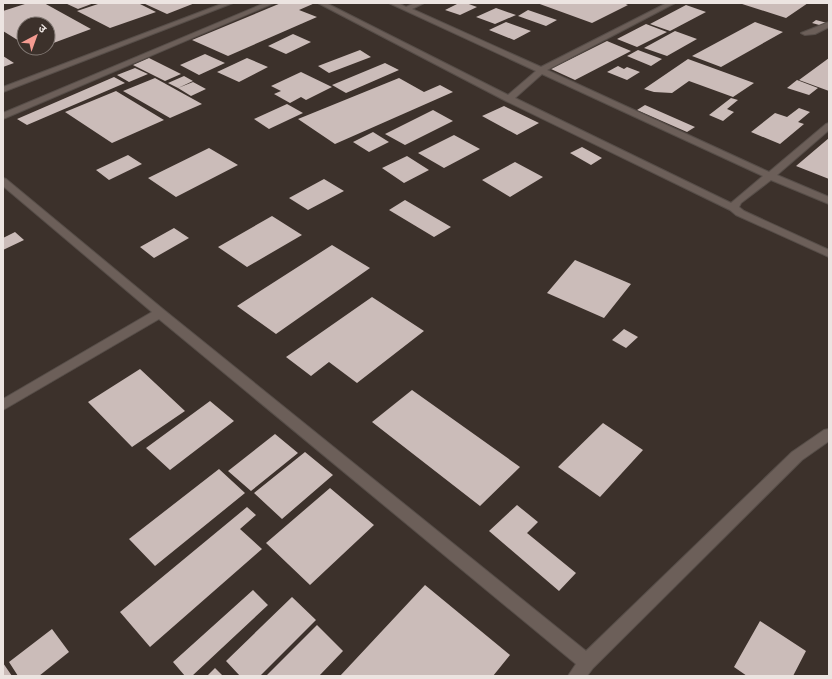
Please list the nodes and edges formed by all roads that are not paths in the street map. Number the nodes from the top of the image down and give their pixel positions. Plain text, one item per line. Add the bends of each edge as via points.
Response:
1 (230, 3) edge
2 (271, 3) edge
3 (321, 3) edge
4 (392, 3) edge
5 (421, 3) edge
6 (672, 3) edge
7 (406, 9) junction
8 (829, 24) edge
9 (805, 33) dead end
10 (542, 70) junction
11 (3, 90) edge
12 (509, 99) junction
13 (3, 116) edge
14 (829, 126) edge
15 (770, 176) junction
16 (3, 181) edge
17 (829, 201) edge
18 (734, 208) junction
19 (829, 254) edge
20 (160, 314) junction
21 (3, 406) edge
22 (829, 434) edge
23 (587, 662) junction
24 (577, 676) edge

1 - 11 street
2 - 13 street
3 - 12 street
4 - 7 street
5 - 7 street
6 - 10 street
7 - 10 street
8 - 9 street
10 - 12 street
10 - 15 street
12 - 18 street
14 - 15 street
15 - 17 street
15 - 18 street via 736,202
16 - 20 street
18 - 19 street
20 - 21 street
20 - 23 street
22 - 23 street via 797,456
23 - 24 street

